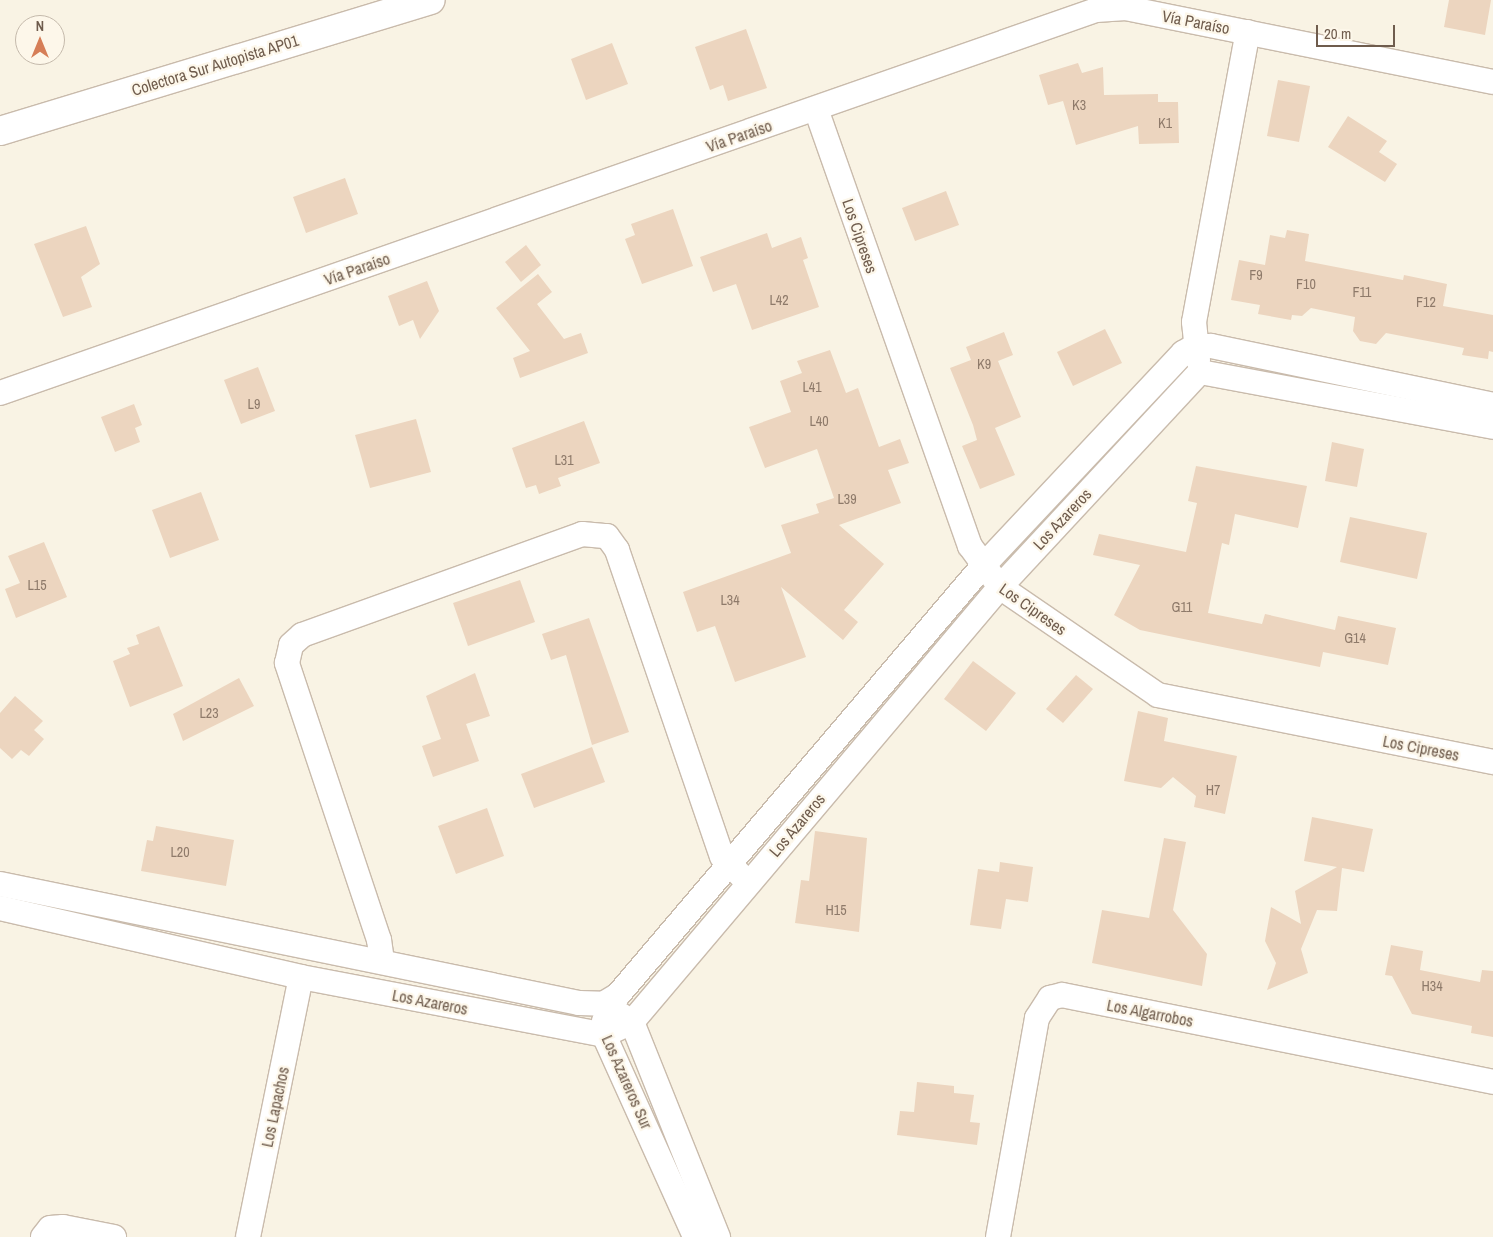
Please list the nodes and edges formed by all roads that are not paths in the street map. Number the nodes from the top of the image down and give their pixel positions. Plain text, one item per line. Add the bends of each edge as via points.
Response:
1 (431, 0) edge
2 (1248, 32) junction
3 (1493, 82) edge
4 (816, 109) junction
5 (0, 131) edge
6 (1195, 346) junction
7 (1200, 372) junction
8 (0, 393) edge
9 (1493, 405) edge
10 (1493, 427) edge
11 (982, 568) junction
12 (1000, 587) junction
13 (1493, 762) edge
14 (730, 867) junction
15 (748, 882) junction
16 (0, 884) edge
17 (0, 908) edge
18 (280, 941) junction
19 (382, 961) junction
20 (273, 970) junction
21 (301, 977) junction
22 (603, 1004) junction
23 (632, 1022) junction
24 (604, 1035) junction
25 (1493, 1082) edge
26 (43, 1237) edge
27 (114, 1237) edge
28 (248, 1237) edge
29 (695, 1237) edge
30 (718, 1237) edge
31 (998, 1237) edge

1 - 5 main road, Colectora Sur Autopista AP01
2 - 3 street, Vía Paraíso
2 - 4 street, Vía Paraíso via 1126,8 1096,10
2 - 6 street via 1194,322
4 - 8 street, Vía Paraíso
4 - 11 street, Los Cipreses via 970,546
6 - 7 street
6 - 9 street
6 - 11 street, Los Azareros
7 - 10 street
7 - 12 street, Los Azareros
11 - 12 street, Los Cipreses
11 - 14 street, Los Azareros
12 - 13 street, Los Cipreses via 1158,695
12 - 15 street, Los Azareros
14 - 15 street
14 - 19 street via 617,550 597,532 582,534 302,635 291,645 287,663 379,940
14 - 22 street, Los Azareros via 618,995
15 - 23 street, Los Azareros
16 - 18 street, Los Azareros
17 - 20 street, Los Azareros
18 - 19 street, Los Azareros
18 - 20 street
19 - 22 street, Los Azareros via 579,1003
20 - 21 street, Los Azareros
21 - 24 street, Los Azareros
21 - 28 street, Los Lapachos
22 - 23 street, Los Azareros Sur
22 - 24 street, Los Azareros Sur
23 - 24 street, Los Azareros
23 - 30 street, Los Azareros Sur
24 - 29 street, Los Azareros Sur
25 - 31 street, Los Algarrobos via 1062,995 1050,998 1037,1018
26 - 27 street via 50,1228 63,1227

